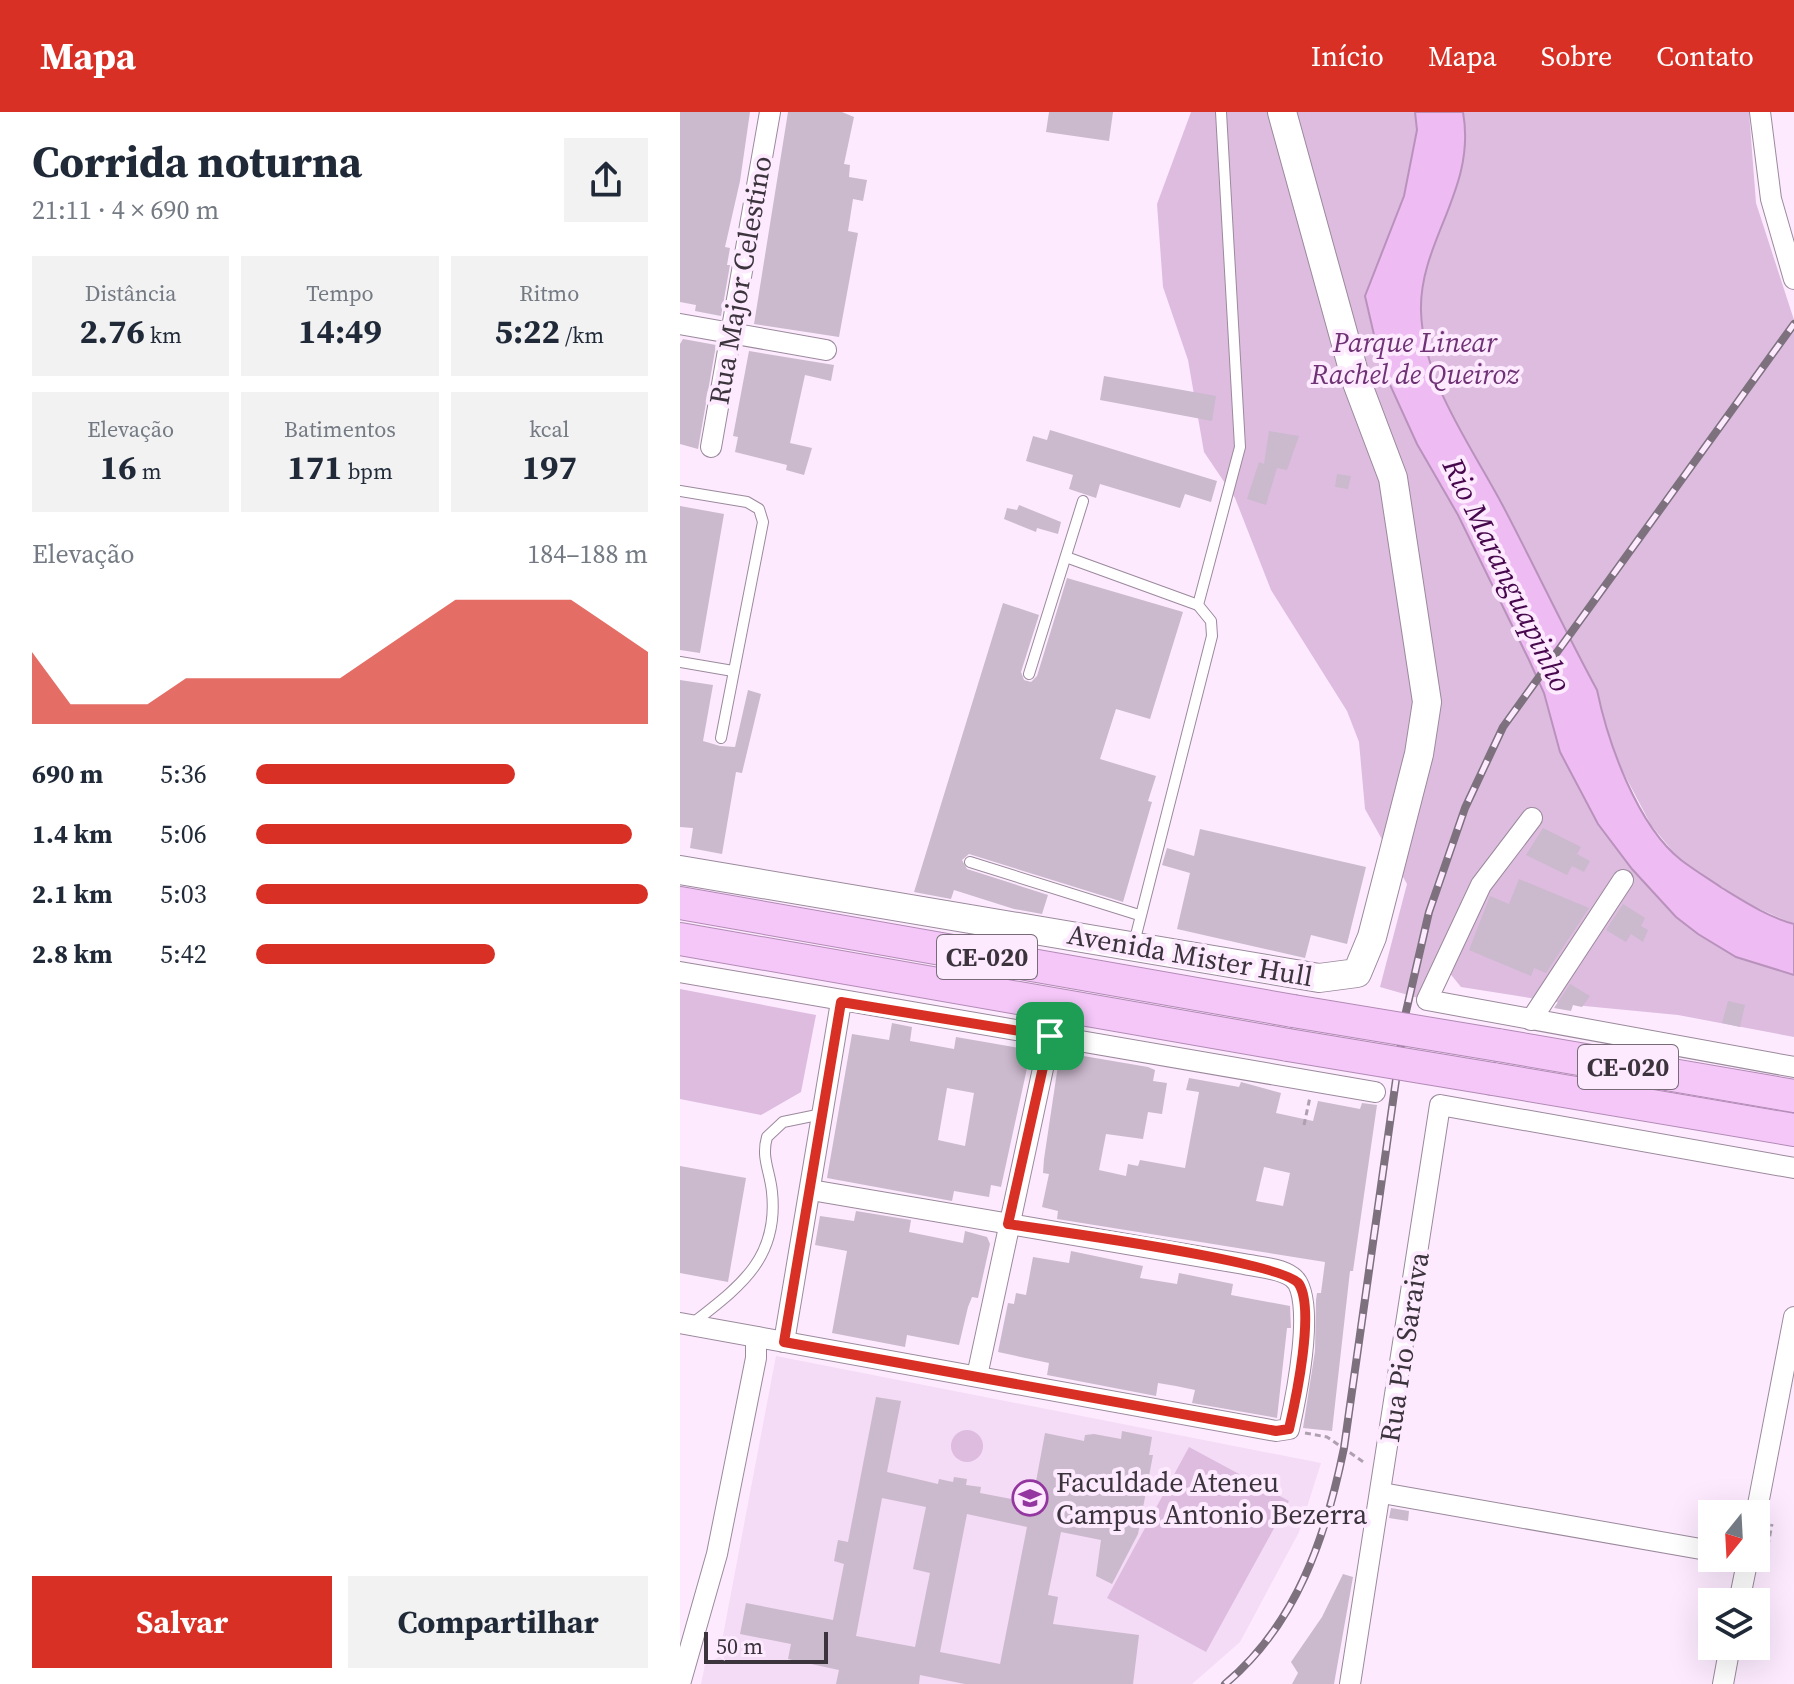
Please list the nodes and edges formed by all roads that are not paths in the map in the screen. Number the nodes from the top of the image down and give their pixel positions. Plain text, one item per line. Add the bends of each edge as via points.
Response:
1 (770, 112) edge
2 (1221, 112) edge
3 (1282, 112) edge
4 (1760, 112) edge
5 (1794, 279) edge
6 (680, 324) edge
7 (731, 333) junction
8 (826, 350) dead end
9 (711, 447) dead end
10 (680, 491) edge
11 (1083, 501) dead end
12 (1066, 557) junction
13 (1198, 605) junction
14 (680, 662) edge
15 (733, 671) junction
16 (1029, 674) dead end
17 (721, 738) dead end
18 (1532, 818) dead end
19 (970, 862) dead end
20 (680, 870) edge
21 (1623, 880) dead end
22 (680, 903) edge
23 (1139, 915) junction
24 (680, 939) edge
25 (1133, 945) junction
26 (680, 972) edge
27 (841, 1002) junction
28 (1531, 1020) junction
29 (1050, 1036) junction
30 (1794, 1067) edge
31 (1375, 1092) dead end
32 (1794, 1096) edge
33 (822, 1114) junction
34 (1794, 1130) edge
35 (1794, 1168) edge
36 (811, 1190) junction
37 (1008, 1224) junction
38 (1794, 1317) edge
39 (685, 1324) edge
40 (756, 1337) junction
41 (784, 1342) junction
42 (977, 1376) junction
43 (1383, 1485) junction
44 (1759, 1500) edge
45 (1698, 1548) edge
46 (1727, 1660) edge
47 (680, 1684) edge
48 (1350, 1684) edge
49 (1723, 1684) edge

1 - 7 street, Rua Major Celestino
2 - 13 lane via 1240,447
3 - 25 main road, Avenida Mister Hull via 1356,380 1393,478 1427,702 1419,754 1357,973 1319,978
4 - 5 street via 1771,199
6 - 7 street
7 - 8 street
7 - 9 street, Rua Major Celestino
10 - 15 lane via 747,502 759,509 763,522
11 - 12 lane
12 - 13 lane
12 - 16 lane
13 - 23 lane via 1211,621 1212,636
14 - 15 lane
15 - 17 lane
18 - 28 street via 1481,885 1427,1000
19 - 23 lane
20 - 25 main road, Avenida Mister Hull
21 - 28 street
22 - 32 highway, Avenida Mister Hull / CE-020, bridge
23 - 25 lane
24 - 34 highway, CE-020, bridge
26 - 27 street
27 - 29 street
27 - 33 street
28 - 30 street
29 - 31 street
29 - 37 street
33 - 36 street
33 - 39 lane via 783,1122 767,1137 764,1162 772,1209 757,1268
35 - 43 street, Rua Pio Saraiva via 1440,1105
36 - 37 street
36 - 41 street
37 - 42 street
37 - 42 street via 1292,1277 1300,1285 1305,1308 1289,1429 1217,1421
38 - 44 street
39 - 40 street
40 - 41 street
40 - 47 street via 717,1554
41 - 42 street
43 - 45 street
43 - 48 street, Rua Pio Saraiva
46 - 49 street

